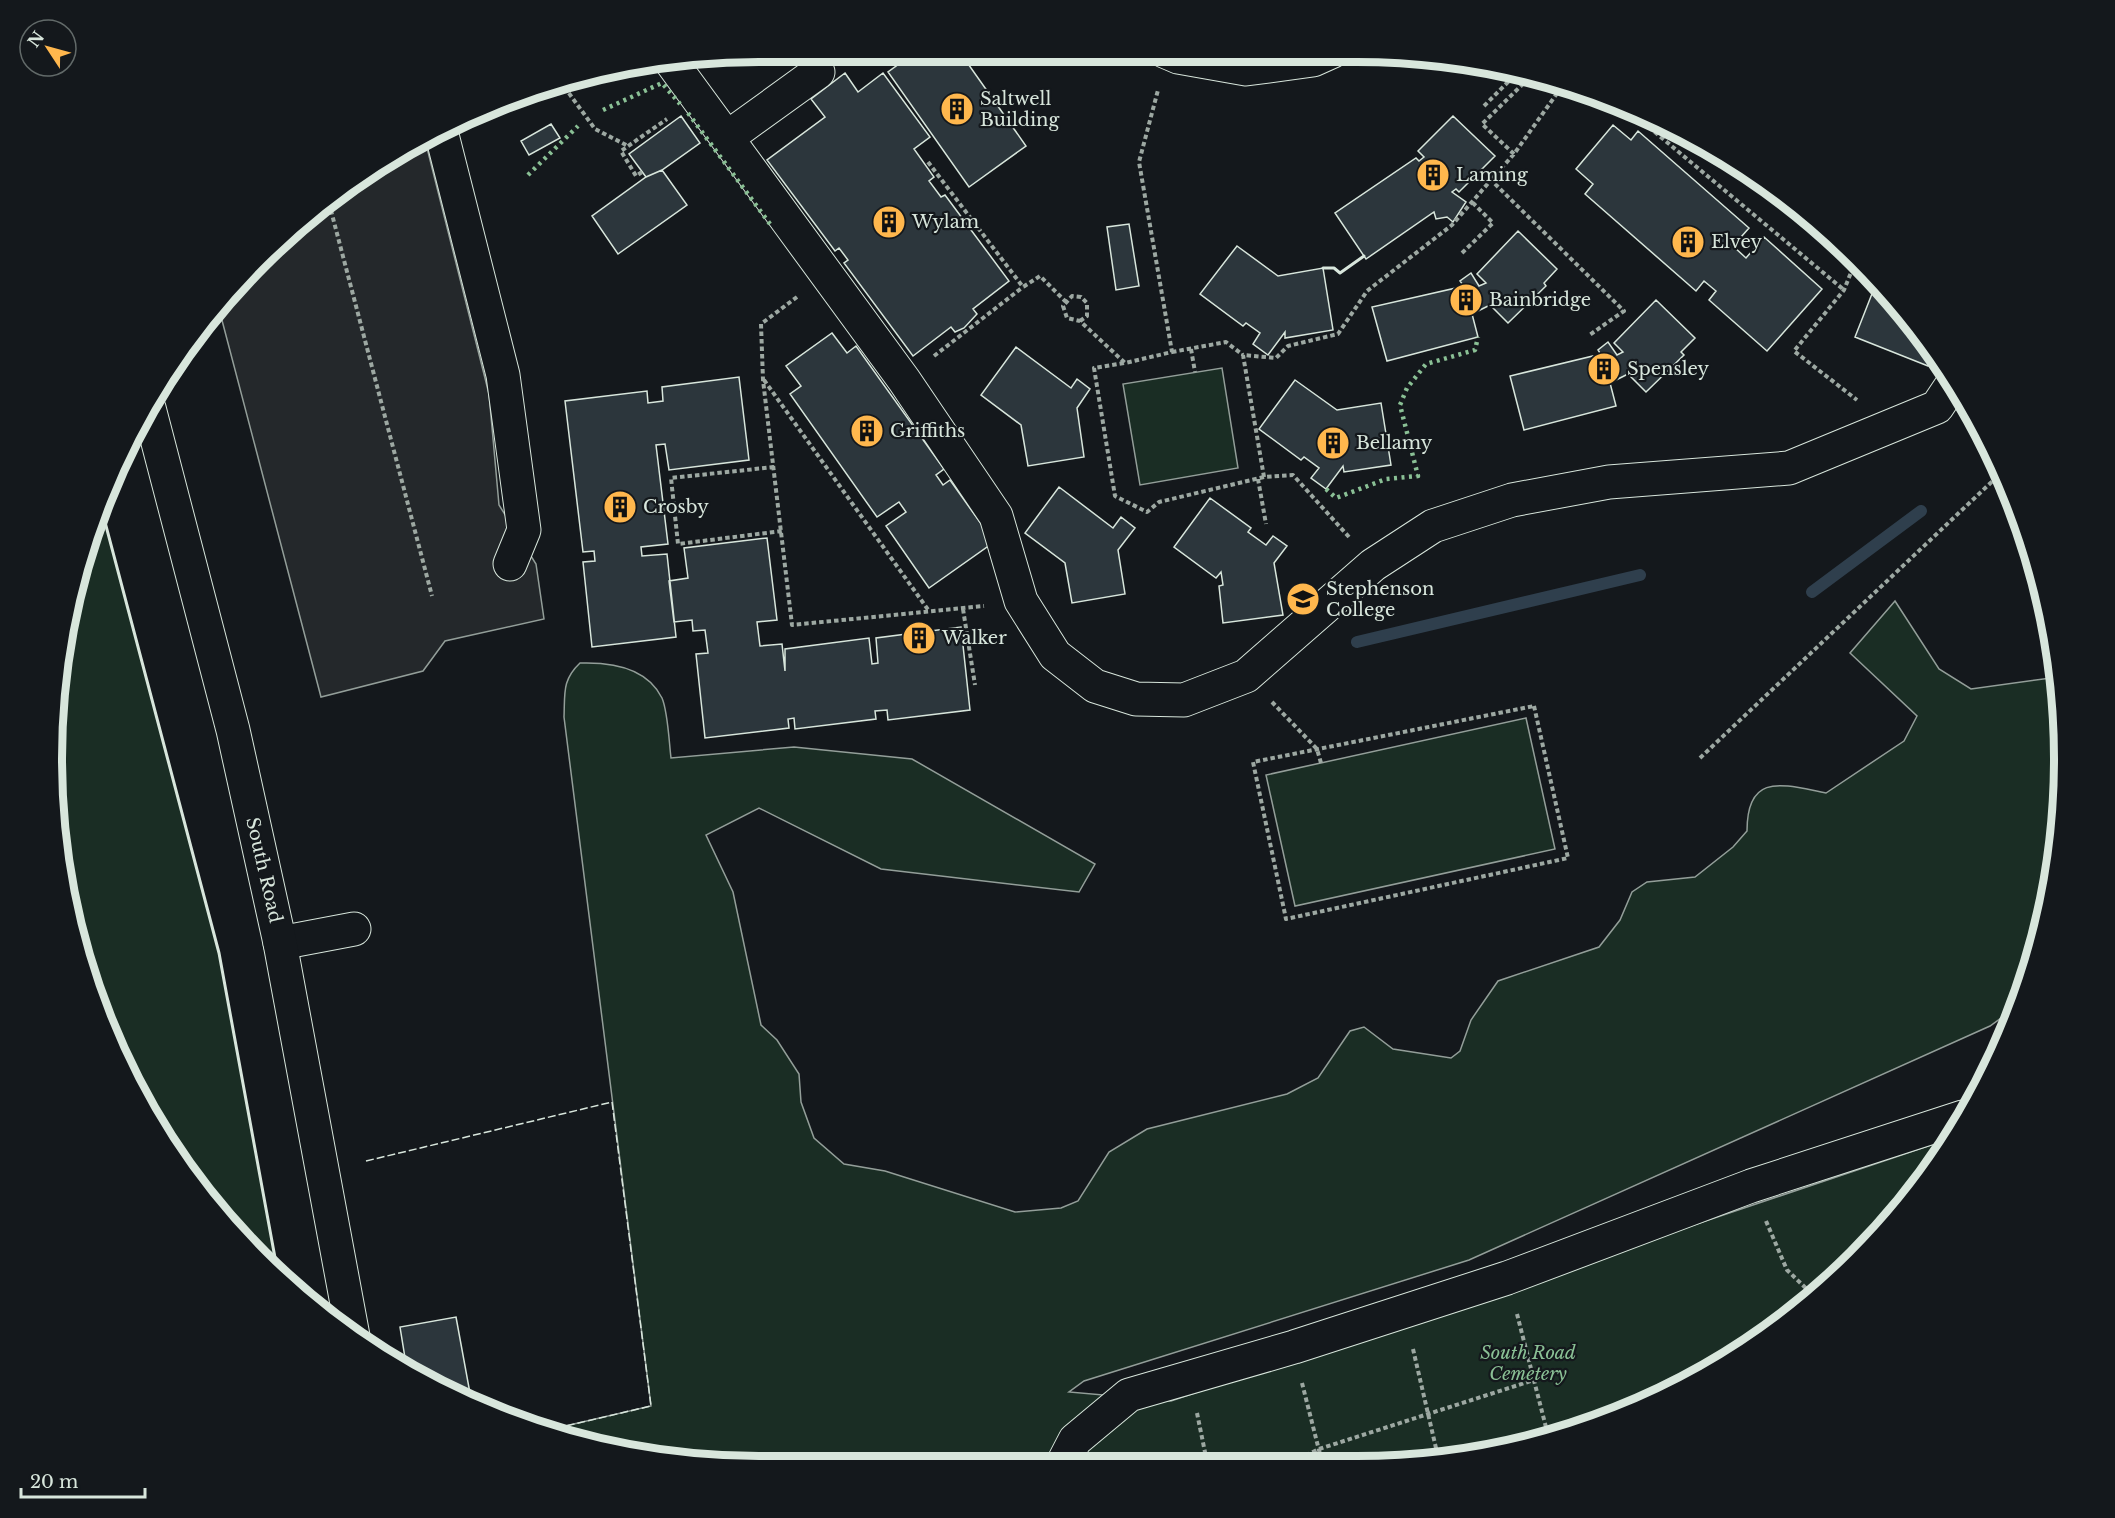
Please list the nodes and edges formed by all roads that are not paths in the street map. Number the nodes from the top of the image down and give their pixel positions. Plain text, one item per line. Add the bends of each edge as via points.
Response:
1 (1213, 62) edge
2 (1298, 62) edge
3 (675, 66) edge
4 (818, 72) dead end
5 (443, 137) edge
6 (728, 137) junction
7 (1948, 390) edge
8 (151, 417) edge
9 (510, 564) dead end
10 (354, 929) dead end
11 (280, 943) junction
12 (1952, 1122) edge
13 (351, 1324) edge
14 (1067, 1456) edge

1 - 2 main road via 1246,69
3 - 6 main road
4 - 6 main road
5 - 9 main road via 503,375 524,530
6 - 7 main road via 904,380 996,516 1021,601 1055,655 1095,686 1136,699 1184,700 1246,676 1373,565 1433,526 1512,500 1609,482 1789,468 1937,407
8 - 11 main road, South Road via 233,730
10 - 11 main road
11 - 13 main road, South Road
12 - 14 main road via 1751,1186 1508,1278 1129,1395 1075,1440

